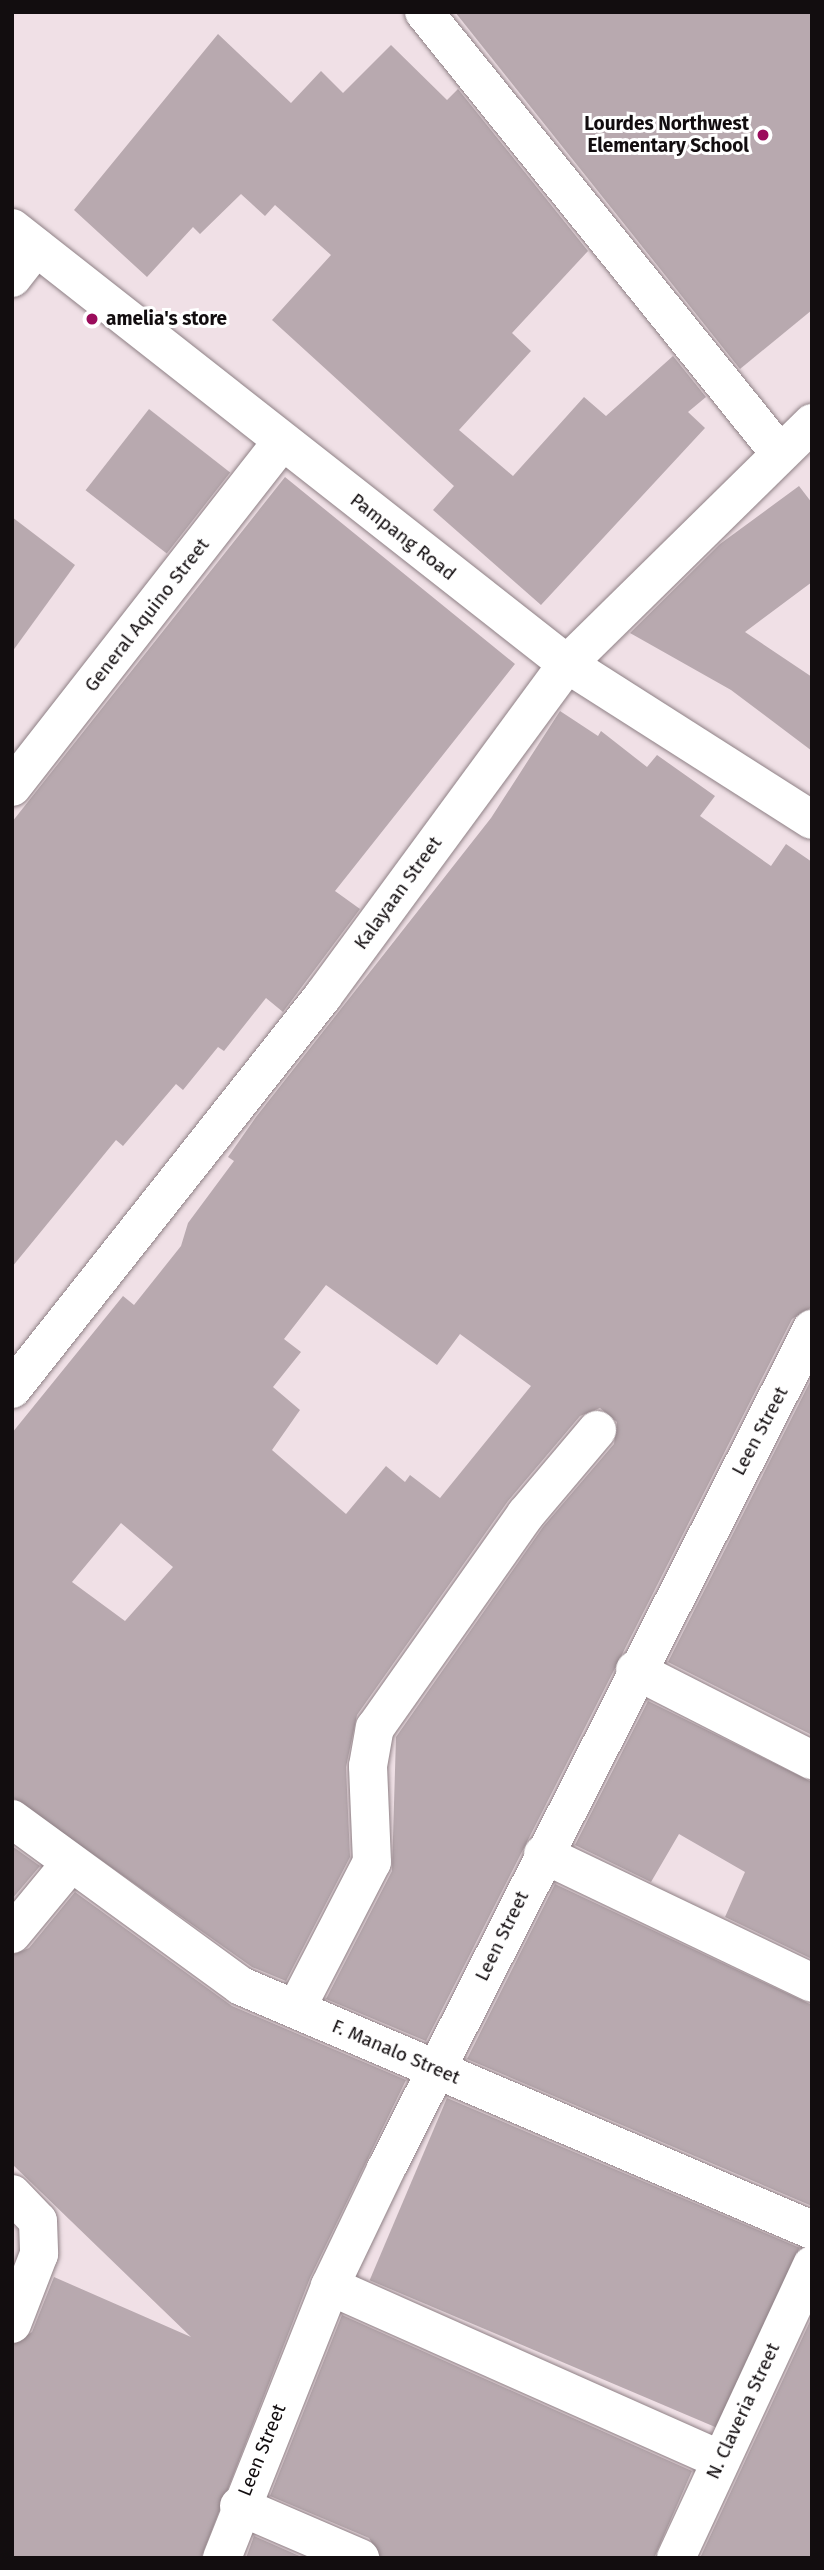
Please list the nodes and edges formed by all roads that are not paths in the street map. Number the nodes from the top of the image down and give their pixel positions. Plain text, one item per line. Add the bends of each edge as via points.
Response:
1 (424, 12) edge
2 (24, 238) edge
3 (12, 278) edge
4 (812, 423) edge
5 (281, 443) junction
6 (777, 450) junction
7 (567, 664) junction
8 (12, 787) edge
9 (812, 820) edge
10 (812, 1329) edge
11 (12, 1389) edge
12 (597, 1430) dead end
13 (635, 1670) junction
14 (812, 1760) edge
15 (12, 1819) edge
16 (543, 1854) junction
17 (70, 1864) junction
18 (12, 1934) edge
19 (812, 1983) edge
20 (296, 2009) junction
21 (436, 2068) junction
22 (12, 2194) edge
23 (812, 2230) edge
24 (812, 2265) edge
25 (330, 2286) junction
26 (12, 2324) edge
27 (720, 2460) junction
28 (239, 2506) junction
29 (222, 2558) edge
30 (360, 2558) edge
31 (676, 2558) edge

1 - 6 street
2 - 3 street
2 - 5 street, Pampang Road
4 - 6 street, Kalayaan Street
5 - 7 street, Pampang Road
5 - 8 street, General Aquino Street
6 - 7 street, Kalayaan Street
7 - 9 street, Pampang Road
7 - 11 street, Kalayaan Street via 323,996
10 - 13 street, Leen Street
12 - 20 street via 526,1514 374,1728 368,1766 372,1862
13 - 14 street
13 - 16 street, Leen Street
15 - 17 street, F. Manalo Street
16 - 19 street
16 - 21 street, Leen Street
17 - 18 street
17 - 20 street, F. Manalo Street via 241,1986
20 - 21 street, F. Manalo Street
21 - 23 street, F. Manalo Street
21 - 25 street, Leen Street
22 - 26 street via 38,2221 39,2254
24 - 27 street, N. Claveria Street
25 - 27 street
25 - 28 street, Leen Street
27 - 31 street, N. Claveria Street
28 - 29 street, Leen Street
28 - 30 street

